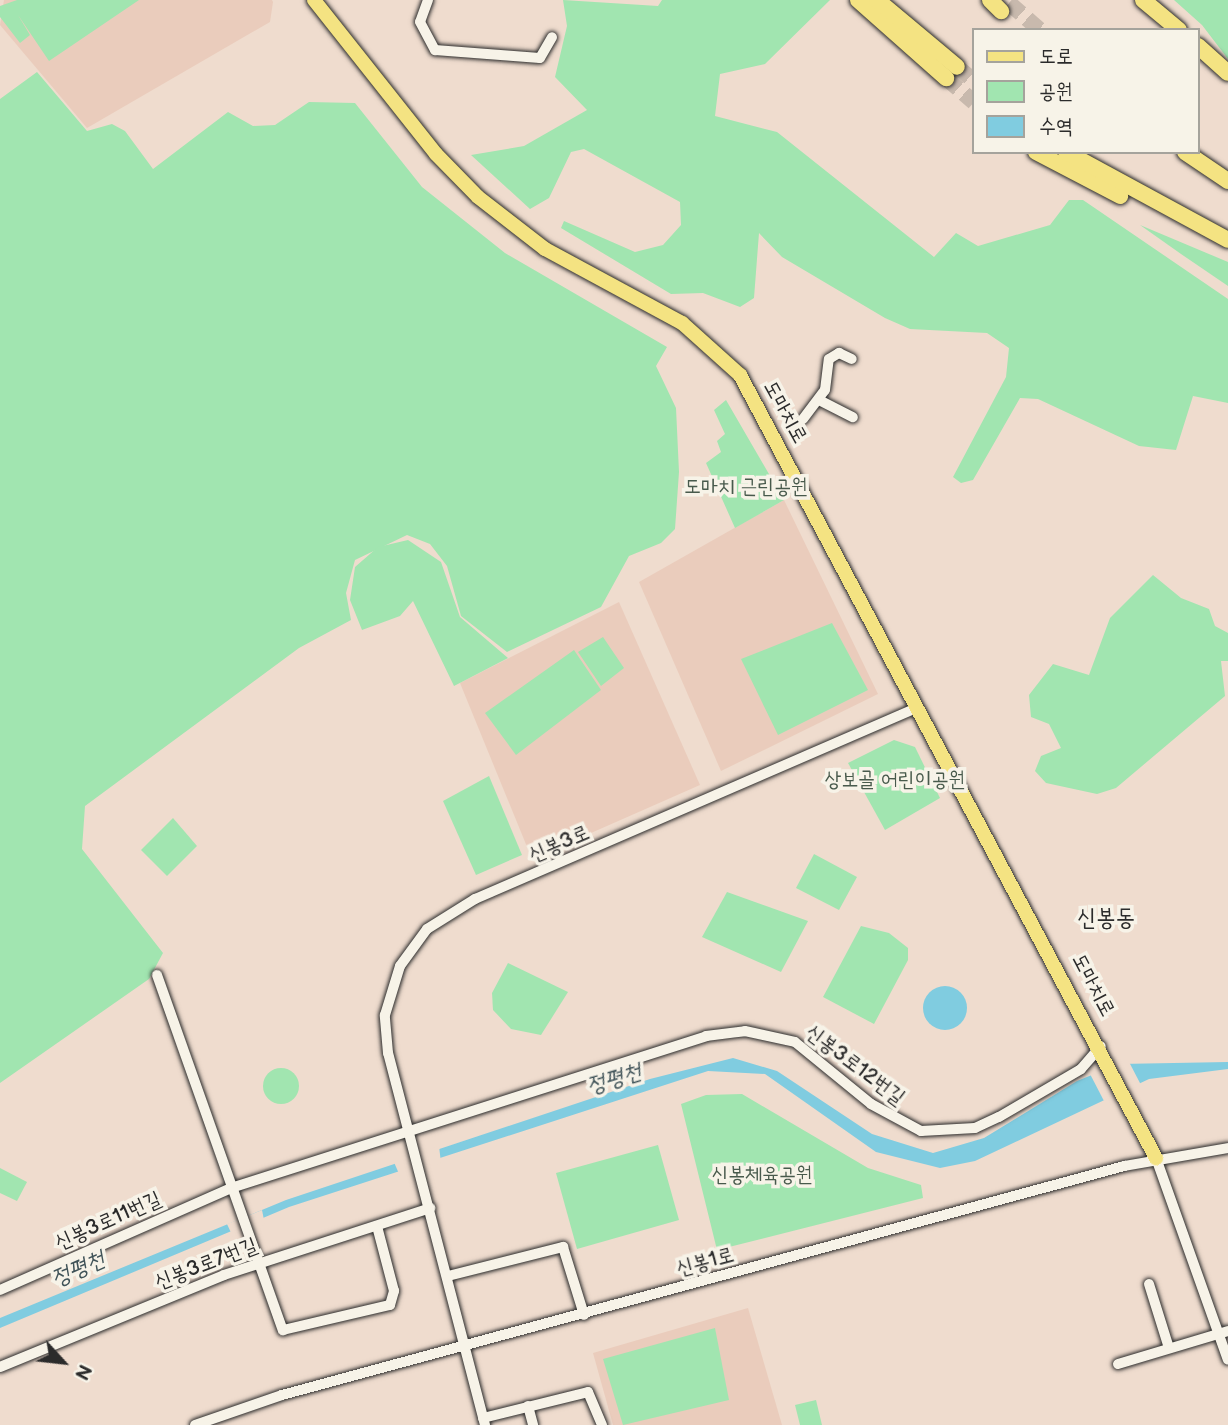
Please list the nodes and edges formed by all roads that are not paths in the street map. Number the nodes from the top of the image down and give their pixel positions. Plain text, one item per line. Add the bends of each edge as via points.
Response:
1 (314, 0) edge
2 (428, 0) edge
3 (858, 0) edge
4 (877, 0) edge
5 (1143, 0) edge
6 (1177, 28) edge
7 (552, 37) dead end
8 (1200, 48) edge
9 (1228, 73) edge
10 (1200, 151) edge
11 (1040, 154) edge
12 (1070, 154) edge
13 (1188, 154) edge
14 (1228, 169) edge
15 (1228, 181) edge
16 (1190, 222) junction
17 (1228, 240) edge
18 (852, 359) dead end
19 (819, 400) junction
20 (853, 416) dead end
21 (803, 419) dead end
22 (916, 708) junction
23 (157, 975) dead end
24 (1102, 1048) junction
25 (409, 1128) junction
26 (1228, 1148) edge
27 (1156, 1158) junction
28 (231, 1188) junction
29 (430, 1208) junction
30 (377, 1226) junction
31 (260, 1263) junction
32 (448, 1276) junction
33 (1149, 1284) dead end
34 (0, 1290) edge
35 (584, 1315) junction
36 (1223, 1333) edge
37 (1168, 1345) junction
38 (466, 1346) junction
39 (1228, 1360) edge
40 (1118, 1364) dead end
41 (0, 1367) edge
42 (528, 1406) junction
43 (484, 1422) edge
44 (195, 1425) edge
45 (533, 1425) edge
46 (602, 1425) edge

1 - 22 main road, 도마치로 via 436,154 478,197 545,249 682,323 740,375
2 - 7 street via 420,22 435,50 540,58
3 - 4 highway via 952,73
5 - 6 highway
8 - 9 highway
10 - 14 highway
11 - 16 highway via 1119,196
12 - 16 highway
13 - 15 highway
16 - 17 highway
18 - 19 street via 839,353 830,359
19 - 20 street
19 - 21 street
22 - 24 main road, 도마치로
22 - 25 street, 신봉3로 via 475,899 427,929 395,975 385,1014
23 - 28 street
24 - 25 street, 신봉3로12번길 via 1081,1069 975,1128 921,1131 894,1119 803,1047 745,1031 706,1036 422,1132
24 - 27 main road, 도마치로
25 - 28 street, 신봉3로11번길
25 - 29 street, 신봉3로
26 - 27 street, 신봉1로
27 - 35 street, 신봉1로
27 - 36 street
28 - 31 street
28 - 34 street, 신봉3로11번길
29 - 30 street, 신봉3로7번길
29 - 32 street
30 - 31 street, 신봉3로7번길
30 - 31 street via 394,1291 385,1309 286,1332
31 - 41 street, 신봉3로7번길
32 - 35 street via 562,1247
32 - 38 street
33 - 37 street
35 - 38 street, 신봉1로
36 - 37 street
36 - 39 street
37 - 40 street
38 - 43 street
38 - 44 street, 신봉1로
42 - 43 street
42 - 45 street
42 - 46 street via 588,1392

